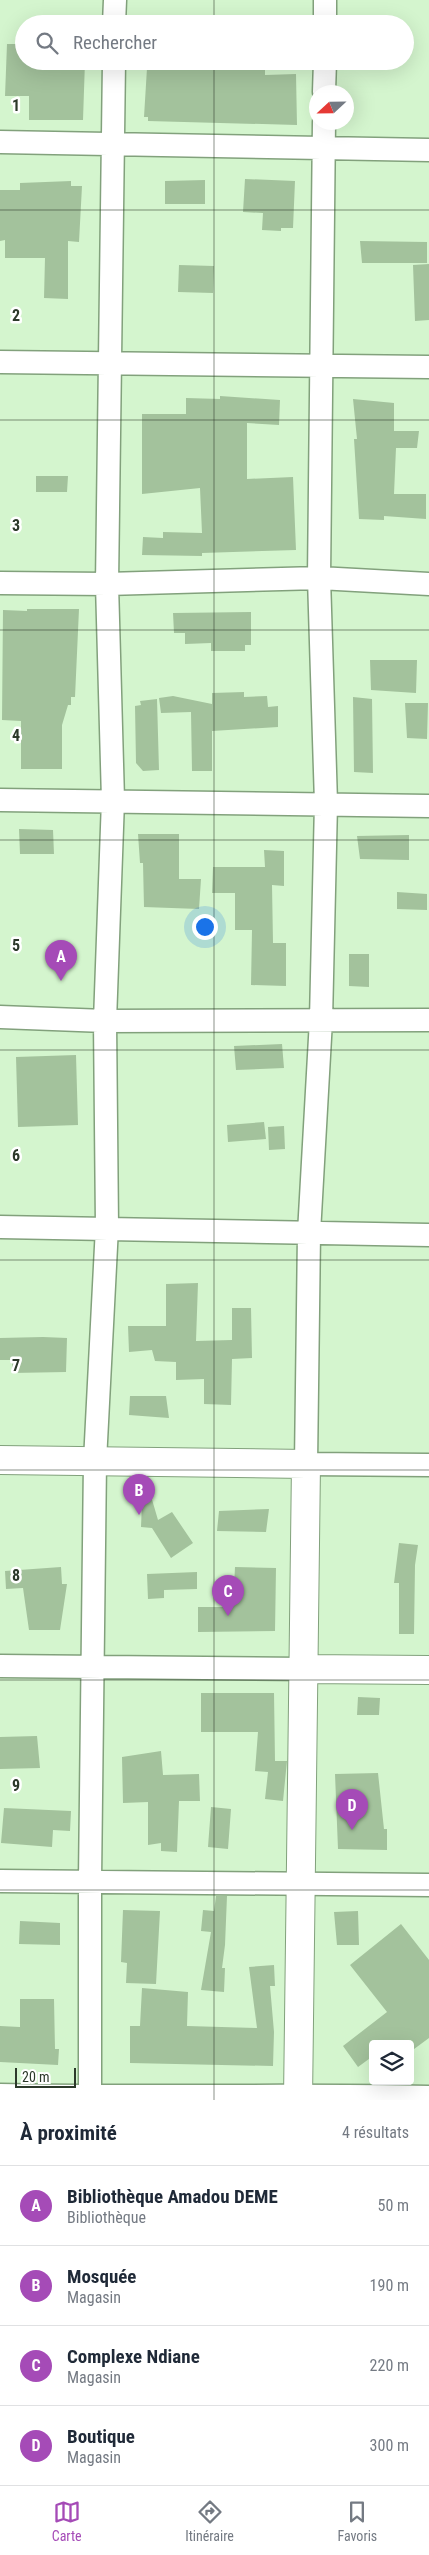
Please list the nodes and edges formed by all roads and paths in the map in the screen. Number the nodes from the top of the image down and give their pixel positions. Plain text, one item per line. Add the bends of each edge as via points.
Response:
1 (114, 0) edge
2 (325, 0) edge
3 (114, 15) edge
4 (325, 15) edge
5 (114, 70) edge
6 (325, 70) edge
7 (324, 85) edge
8 (324, 130) edge
9 (0, 142) edge
10 (112, 144) junction
11 (324, 148) junction
12 (429, 150) edge
13 (0, 362) edge
14 (110, 364) junction
15 (321, 366) junction
16 (429, 367) edge
17 (319, 578) junction
18 (0, 583) edge
19 (107, 584) junction
20 (429, 584) edge
21 (0, 800) edge
22 (113, 800) junction
23 (326, 803) junction
24 (429, 806) edge
25 (0, 1017) edge
26 (321, 1020) junction
27 (429, 1020) edge
28 (105, 1021) junction
29 (0, 1226) edge
30 (108, 1228) junction
31 (309, 1233) junction
32 (429, 1235) edge
33 (0, 1460) edge
34 (95, 1461) junction
35 (306, 1464) junction
36 (429, 1465) edge
37 (0, 1666) edge
38 (92, 1668) junction
39 (304, 1669) junction
40 (429, 1670) edge
41 (90, 1880) junction
42 (0, 1881) edge
43 (301, 1883) junction
44 (429, 1884) edge
45 (0, 2095) edge
46 (298, 2097) edge
47 (429, 2097) edge
48 (90, 2098) edge

1 - 3 street
2 - 4 street
5 - 10 street
6 - 7 street
8 - 11 street
9 - 10 street
10 - 11 street
10 - 14 street
11 - 12 street
11 - 15 street
13 - 14 street
14 - 15 street
14 - 19 street
15 - 16 street
15 - 17 street
17 - 19 street
17 - 20 street
17 - 23 street
18 - 19 street
19 - 22 street
21 - 22 street
22 - 23 street
22 - 28 street
23 - 24 street
23 - 26 street
25 - 28 street
26 - 27 street
26 - 28 street
26 - 31 street
28 - 30 street
29 - 30 street
30 - 31 street
30 - 34 street
31 - 32 street
31 - 35 street
33 - 34 street
34 - 35 street
34 - 38 street
35 - 36 street
35 - 39 street
37 - 38 street
38 - 39 street
38 - 41 street
39 - 40 street
39 - 43 street
41 - 42 street
41 - 43 street
41 - 48 street
43 - 44 street
43 - 46 street
45 - 48 street
46 - 47 street
46 - 48 street

